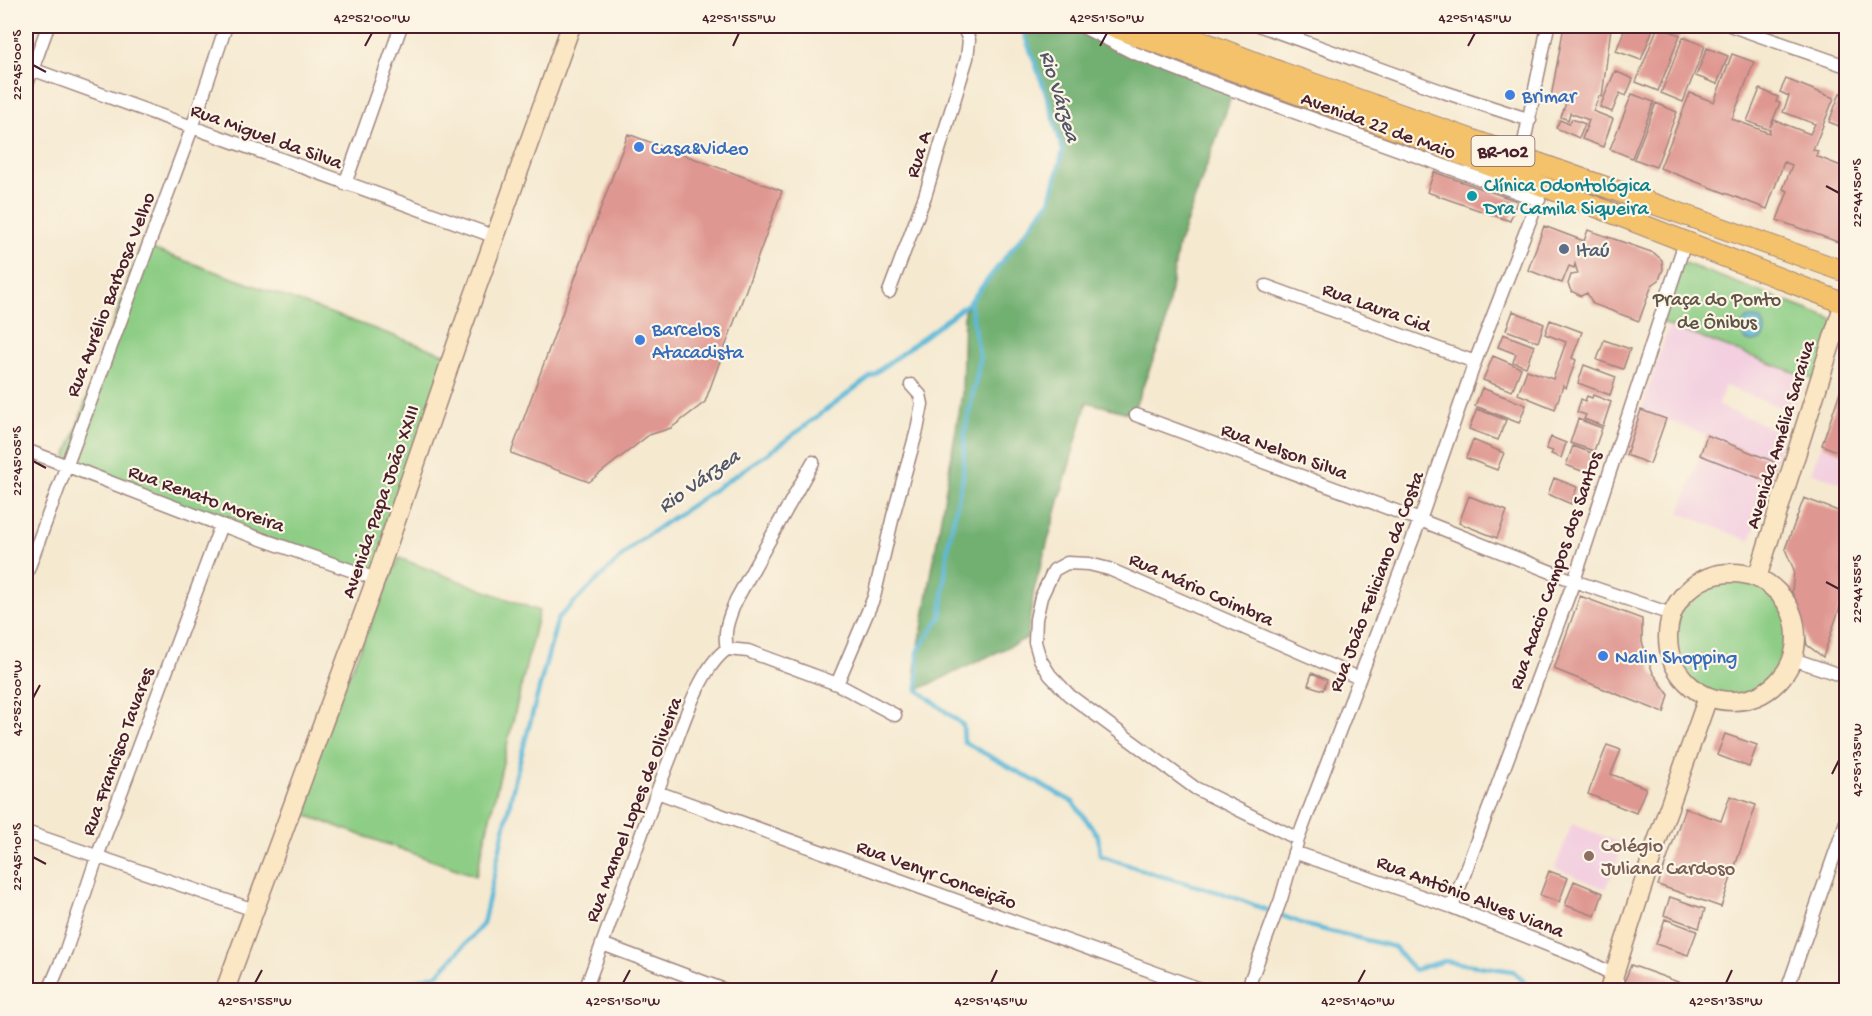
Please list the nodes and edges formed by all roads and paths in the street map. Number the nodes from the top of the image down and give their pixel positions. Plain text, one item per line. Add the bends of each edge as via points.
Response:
1 (48, 26) edge
2 (226, 26) edge
3 (401, 26) edge
4 (571, 26) edge
5 (963, 26) edge
6 (1082, 26) edge
7 (1111, 26) edge
8 (1162, 26) edge
9 (1261, 26) edge
10 (1548, 26) edge
11 (1732, 26) edge
12 (1846, 66) edge
13 (29, 68) edge
14 (26, 87) edge
15 (1530, 120) junction
16 (192, 128) junction
17 (1521, 157) junction
18 (345, 184) junction
19 (1541, 193) junction
20 (496, 237) junction
21 (1685, 242) junction
22 (1846, 272) edge
23 (1266, 286) dead end
24 (888, 292) dead end
25 (1845, 303) edge
26 (1475, 362) junction
27 (911, 385) dead end
28 (1136, 415) dead end
29 (26, 450) edge
30 (813, 462) dead end
31 (65, 465) junction
32 (1420, 520) junction
33 (221, 525) junction
34 (26, 575) edge
35 (1757, 578) junction
36 (376, 579) junction
37 (1574, 581) junction
38 (1671, 614) junction
39 (727, 649) junction
40 (1793, 659) junction
41 (1846, 677) edge
42 (1359, 678) junction
43 (837, 684) junction
44 (1708, 697) junction
45 (895, 715) dead end
46 (657, 792) junction
47 (1846, 822) edge
48 (26, 832) edge
49 (1298, 839) junction
50 (1294, 852) junction
51 (97, 857) junction
52 (1452, 907) junction
53 (254, 910) junction
54 (602, 944) junction
55 (1615, 985) edge
56 (49, 990) edge
57 (225, 990) edge
58 (585, 990) edge
59 (725, 990) edge
60 (1203, 990) edge
61 (1247, 990) edge
62 (1786, 990) edge

1 - 13 street
2 - 16 street, Rua Aurélio Barbosa Velho
3 - 18 street
4 - 20 street, Avenida Papa João XXIII
5 - 24 street, Rua A via 969,40 967,58 925,196
6 - 19 street, Avenida 22 de Maio via 1132,52 1194,76
7 - 19 main road, Avenida 22 de Maio / BR-102 via 1424,140
8 - 17 main road, Avenida 22 de Maio / BR-102
9 - 15 street
10 - 15 street
11 - 12 street
13 - 14 street
13 - 16 street, Rua Miguel da Silva
15 - 17 street
16 - 18 street, Rua Miguel da Silva
16 - 31 street, Rua Aurélio Barbosa Velho
17 - 22 main road, Avenida 22 de Maio / BR-102
18 - 20 street, Rua Miguel da Silva
19 - 21 main road, Avenida 22 de Maio / BR-102
19 - 26 street, Rua João Feliciano da Costa
20 - 36 street, Avenida Papa João XXIII
21 - 25 main road, Avenida 22 de Maio / BR-102
21 - 37 street, Rua Acacio Campos dos Santos
23 - 26 street, Rua Laura Cid
25 - 35 street, Avenida Amélia Saraiva
26 - 32 street, Rua João Feliciano da Costa
27 - 43 street via 920,395 922,405 917,430 874,597
28 - 32 street, Rua Nelson Silva
29 - 31 street, Rua Renato Moreira
30 - 39 street via 736,600 726,625
31 - 33 street, Rua Renato Moreira
31 - 34 street, Rua Aurélio Barbosa Velho
32 - 37 street, Rua Nelson Silva
32 - 42 street, Rua João Feliciano da Costa
33 - 36 street, Rua Renato Moreira
33 - 51 street, Rua Francisco Tavares
35 - 38 street via 1732,573 1706,578 1685,592
35 - 40 street via 1776,590 1793,616 1797,638
36 - 53 street, Avenida Papa João XXIII
37 - 38 street, Rua Nelson Silva
37 - 52 street, Rua Acacio Campos dos Santos
38 - 44 street via 1667,639 1673,663 1687,684
39 - 43 street via 748,651
39 - 46 street, Rua Manoel Lopes de Oliveira via 718,655 699,687
40 - 41 street
40 - 44 street via 1777,683 1752,699 1723,701
42 - 49 street, Rua João Feliciano da Costa
42 - 49 street, Rua Mário Coimbra via 1109,569 1067,563 1054,570 1041,597 1035,642 1045,667 1069,695 1194,788
43 - 45 street
44 - 55 street via 1657,841
46 - 54 street, Rua Manoel Lopes de Oliveira
46 - 60 street, Rua Venyr Conceição
47 - 62 street
48 - 51 street
49 - 50 street, Rua João Feliciano da Costa
50 - 52 street, Rua Antônio Alves Viana
50 - 61 street, Rua João Feliciano da Costa
51 - 53 street
51 - 56 street, Rua Francisco Tavares
52 - 55 street, Rua Antônio Alves Viana via 1581,958
53 - 57 street, Avenida Papa João XXIII
54 - 58 street, Rua Manoel Lopes de Oliveira
54 - 59 street

